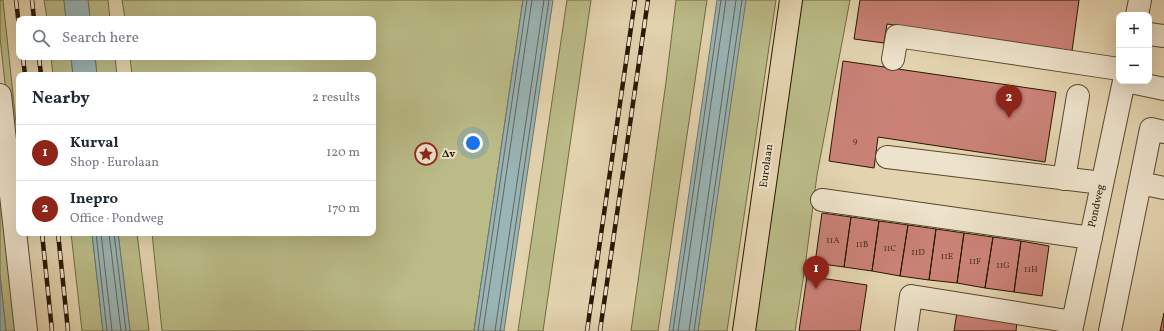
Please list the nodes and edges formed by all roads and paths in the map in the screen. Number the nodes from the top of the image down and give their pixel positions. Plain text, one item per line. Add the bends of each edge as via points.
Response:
1 (791, 0) edge
2 (1140, 0) edge
3 (1138, 12) edge
4 (1152, 34) edge
5 (1164, 36) edge
6 (893, 59) dead end
7 (1116, 69) edge
8 (1124, 84) edge
9 (1140, 84) edge
10 (1164, 89) edge
11 (0, 95) edge
12 (1078, 96) dead end
13 (1164, 132) edge
14 (887, 157) dead end
15 (1064, 179) junction
16 (1102, 183) junction
17 (1140, 183) junction
18 (1164, 188) edge
19 (822, 200) dead end
20 (1091, 238) junction
21 (1035, 324) edge
22 (1072, 326) edge
23 (26, 331) edge
24 (744, 331) edge
25 (906, 331) edge
26 (1110, 331) edge

1 - 24 main road, Eurolaan
2 - 3 street
4 - 5 street
6 - 7 street via 897,36
8 - 16 street, Pondweg
9 - 10 street
11 - 23 street
12 - 15 street
13 - 17 street via 1151,129
14 - 15 street
15 - 16 street
16 - 20 street, Pondweg
17 - 18 street
17 - 26 street
19 - 20 street
20 - 22 street, Pondweg
21 - 22 street
21 - 25 street via 910,296

